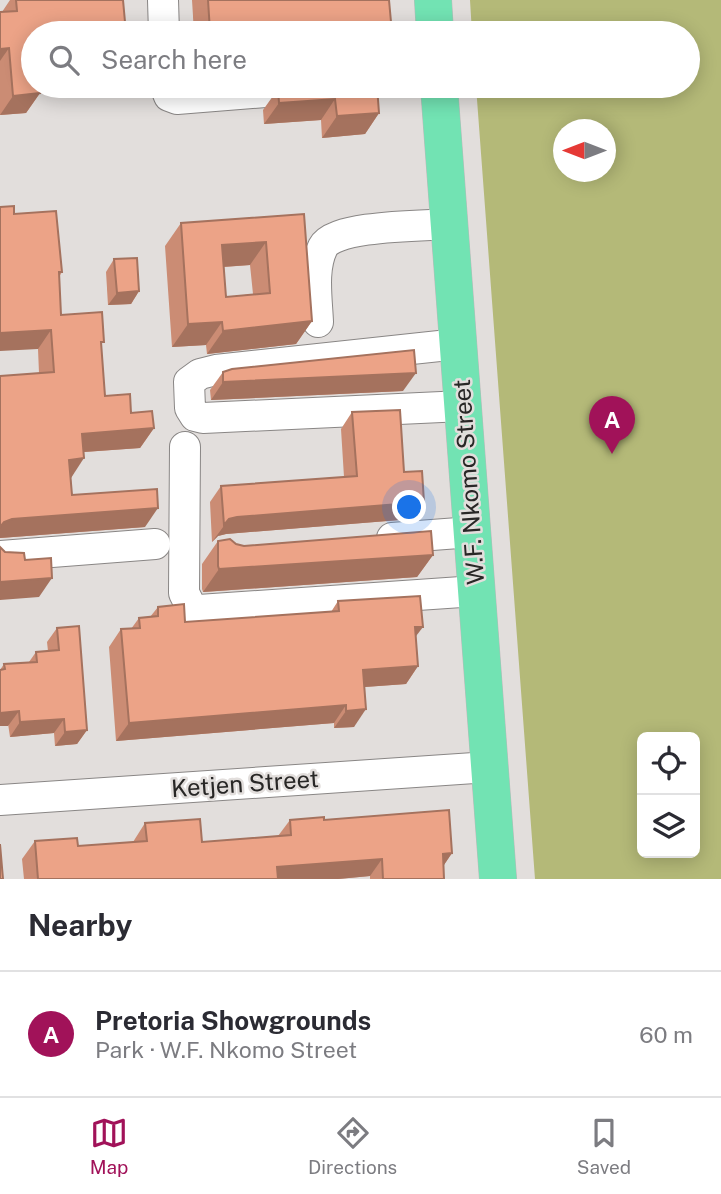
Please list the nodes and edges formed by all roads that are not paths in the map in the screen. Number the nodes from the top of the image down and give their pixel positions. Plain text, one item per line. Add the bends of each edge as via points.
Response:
1 (163, 0) edge
2 (433, 0) edge
3 (164, 21) edge
4 (434, 21) edge
5 (440, 98) edge
6 (449, 224) junction
7 (318, 322) dead end
8 (458, 344) junction
9 (463, 407) junction
10 (185, 447) dead end
11 (472, 532) junction
12 (363, 540) edge
13 (155, 544) dead end
14 (0, 556) edge
15 (476, 592) junction
16 (489, 766) junction
17 (0, 800) edge
18 (498, 879) edge

1 - 3 street
2 - 4 main road
5 - 6 main road, W.F. Nkomo Street
6 - 7 street via 357,230 333,237 324,244 317,267
6 - 8 main road, W.F. Nkomo Street
8 - 9 main road, W.F. Nkomo Street
8 - 9 street via 216,370 189,382 190,408 203,418
9 - 11 main road, W.F. Nkomo Street
10 - 15 street via 184,593 192,609
11 - 12 street
11 - 15 main road, W.F. Nkomo Street
13 - 14 street
15 - 16 main road, W.F. Nkomo Street
16 - 17 street, Ketjen Street
16 - 18 main road, W.F. Nkomo Street

